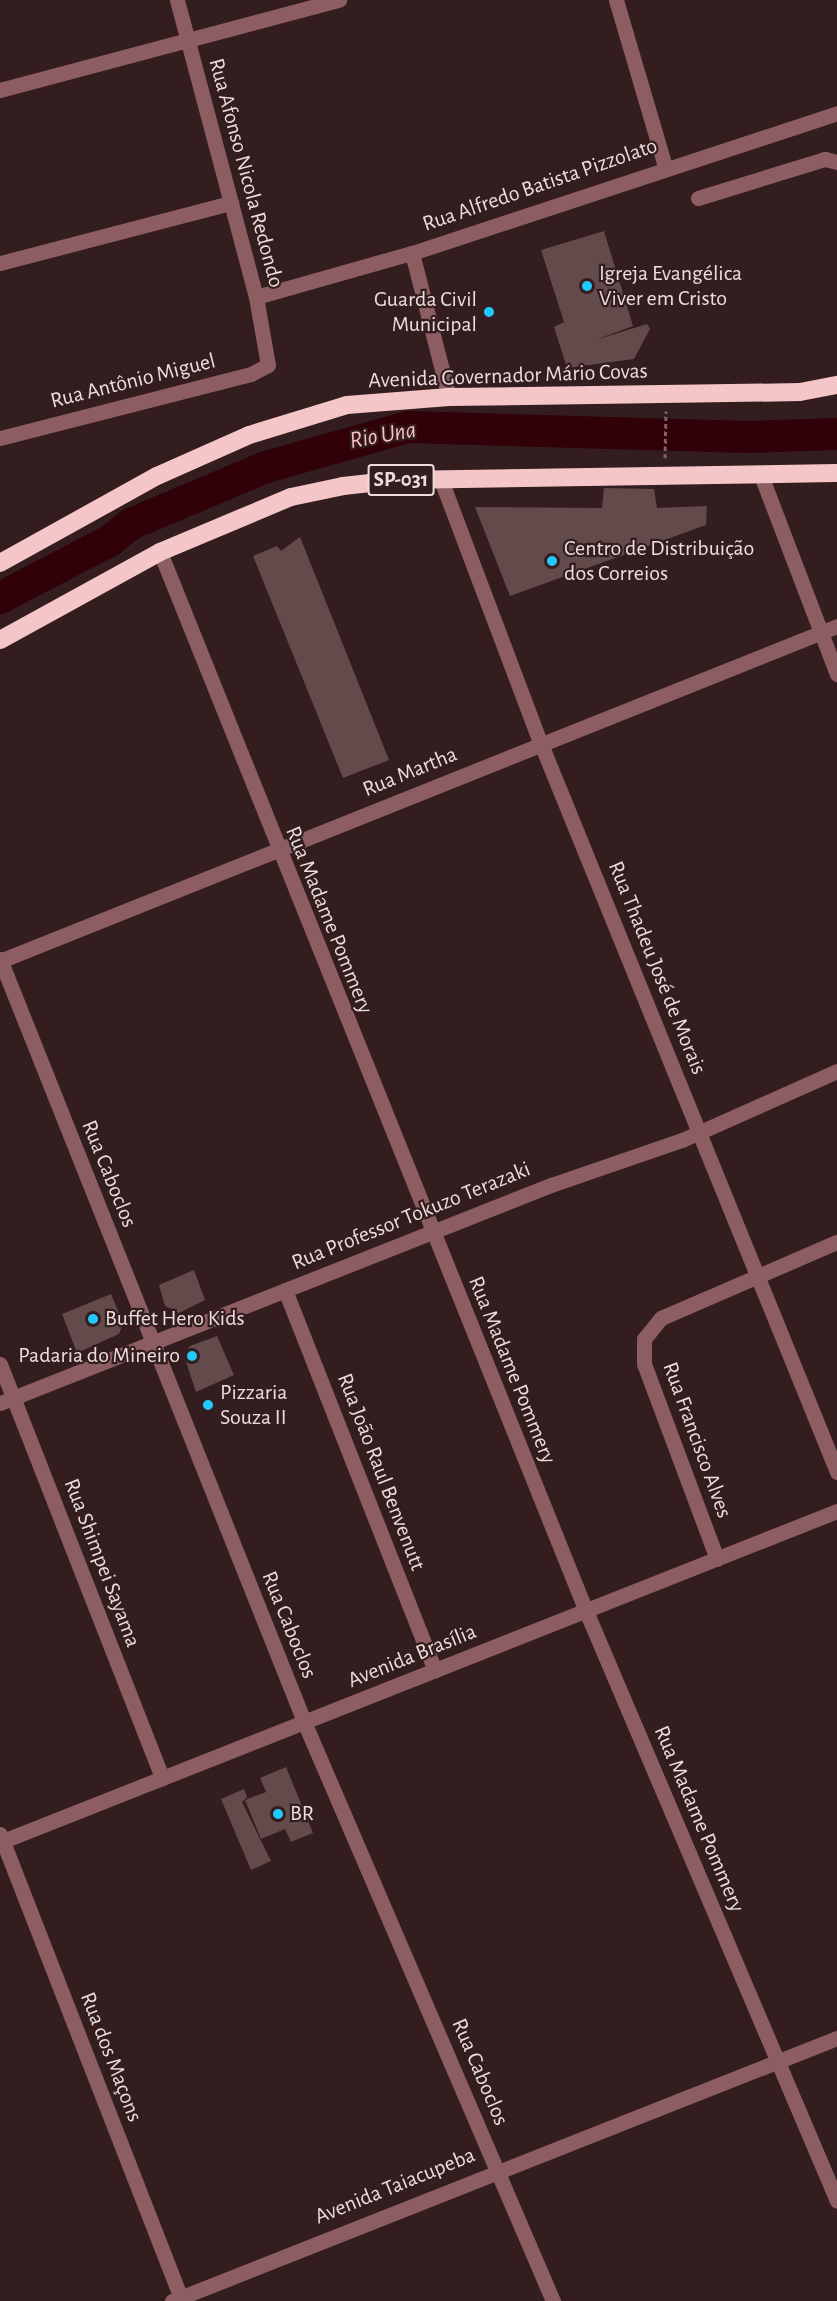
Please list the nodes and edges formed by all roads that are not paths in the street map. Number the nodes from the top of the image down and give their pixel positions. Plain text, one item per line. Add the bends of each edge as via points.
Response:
1 (177, 0) edge
2 (339, 0) edge
3 (616, 0) edge
4 (187, 40) junction
5 (0, 90) edge
6 (837, 112) edge
7 (837, 162) edge
8 (665, 166) junction
9 (698, 198) dead end
10 (231, 203) junction
11 (412, 253) junction
12 (0, 263) edge
13 (256, 297) junction
14 (270, 358) joint
15 (837, 385) edge
16 (449, 397) junction
17 (0, 438) edge
18 (837, 473) edge
19 (762, 478) junction
20 (441, 480) junction
21 (160, 552) junction
22 (0, 563) edge
23 (837, 626) edge
24 (820, 633) junction
25 (0, 640) edge
26 (837, 674) edge
27 (541, 744) junction
28 (275, 849) junction
29 (0, 960) edge
30 (837, 1071) edge
31 (700, 1132) junction
32 (432, 1232) junction
33 (837, 1242) edge
34 (757, 1276) junction
35 (285, 1290) junction
36 (152, 1343) junction
37 (0, 1364) edge
38 (7, 1400) edge
39 (837, 1472) edge
40 (837, 1511) edge
41 (717, 1559) junction
42 (586, 1611) junction
43 (435, 1671) junction
44 (304, 1724) junction
45 (162, 1778) junction
46 (1, 1837) edge
47 (837, 2037) edge
48 (779, 2060) junction
49 (498, 2169) junction
50 (837, 2201) edge
51 (176, 2299) edge
52 (553, 2301) edge

1 - 4 street, Rua Afonso Nicola Redondo
2 - 4 street
3 - 8 street
4 - 5 street
4 - 10 street, Rua Afonso Nicola Redondo
6 - 8 street, Rua Alfredo Batista Pizzolato
7 - 9 street via 825,159
8 - 11 street, Rua Alfredo Batista Pizzolato
10 - 12 street
10 - 13 street, Rua Afonso Nicola Redondo
11 - 13 street, Rua Alfredo Batista Pizzolato
11 - 16 street
13 - 14 street, Rua Afonso Nicola Redondo
14 - 17 street, Rua Antônio Miguel via 268,365 251,374
15 - 16 highway, Avenida Governador Mário Covas via 788,393
16 - 22 highway, Avenida Governador Mário Covas via 347,405 258,431 157,476
18 - 19 highway, SP-031
19 - 20 highway, SP-031
19 - 24 street
20 - 21 highway, SP-031 via 343,486 291,497
20 - 27 street, Rua Thadeu José de Morais
21 - 25 highway, SP-031
21 - 28 street, Rua Madame Pommery
23 - 24 street, Rua Martha
24 - 26 street
24 - 27 street, Rua Martha
27 - 28 street, Rua Martha
27 - 31 street, Rua Thadeu José de Morais
28 - 29 street, Rua Martha
28 - 32 street, Rua Madame Pommery
29 - 36 street, Rua Caboclos
30 - 31 street, Rua Professor Tokuzo Terazaki
31 - 32 street, Rua Professor Tokuzo Terazaki
31 - 34 street, Rua Thadeu José de Morais
32 - 35 street, Rua Professor Tokuzo Terazaki
32 - 42 street, Rua Madame Pommery
33 - 34 street, Rua Francisco Alves
34 - 39 street, Rua Thadeu José de Morais
34 - 41 street, Rua Francisco Alves via 661,1318 650,1328 643,1345 644,1364
35 - 36 street, Rua Professor Tokuzo Terazaki
35 - 43 street, Rua João Raul Benvenutt
36 - 38 street, Rua Professor Tokuzo Terazaki
36 - 44 street, Rua Caboclos
37 - 38 street, Rua Shimpei Sayama
38 - 45 street, Rua Shimpei Sayama
40 - 41 street, Avenida Brasília
41 - 42 street, Avenida Brasília
42 - 43 street, Avenida Brasília
42 - 48 street, Rua Madame Pommery
43 - 44 street, Avenida Brasília
44 - 45 street, Avenida Brasília
44 - 49 street, Rua Caboclos
45 - 46 street, Avenida Brasília
46 - 51 street, Rua dos Maçons
47 - 48 street, Avenida Taiacupeba
48 - 49 street, Avenida Taiacupeba
48 - 50 street, Rua Madame Pommery
49 - 51 street, Avenida Taiacupeba
49 - 52 street, Rua Caboclos

